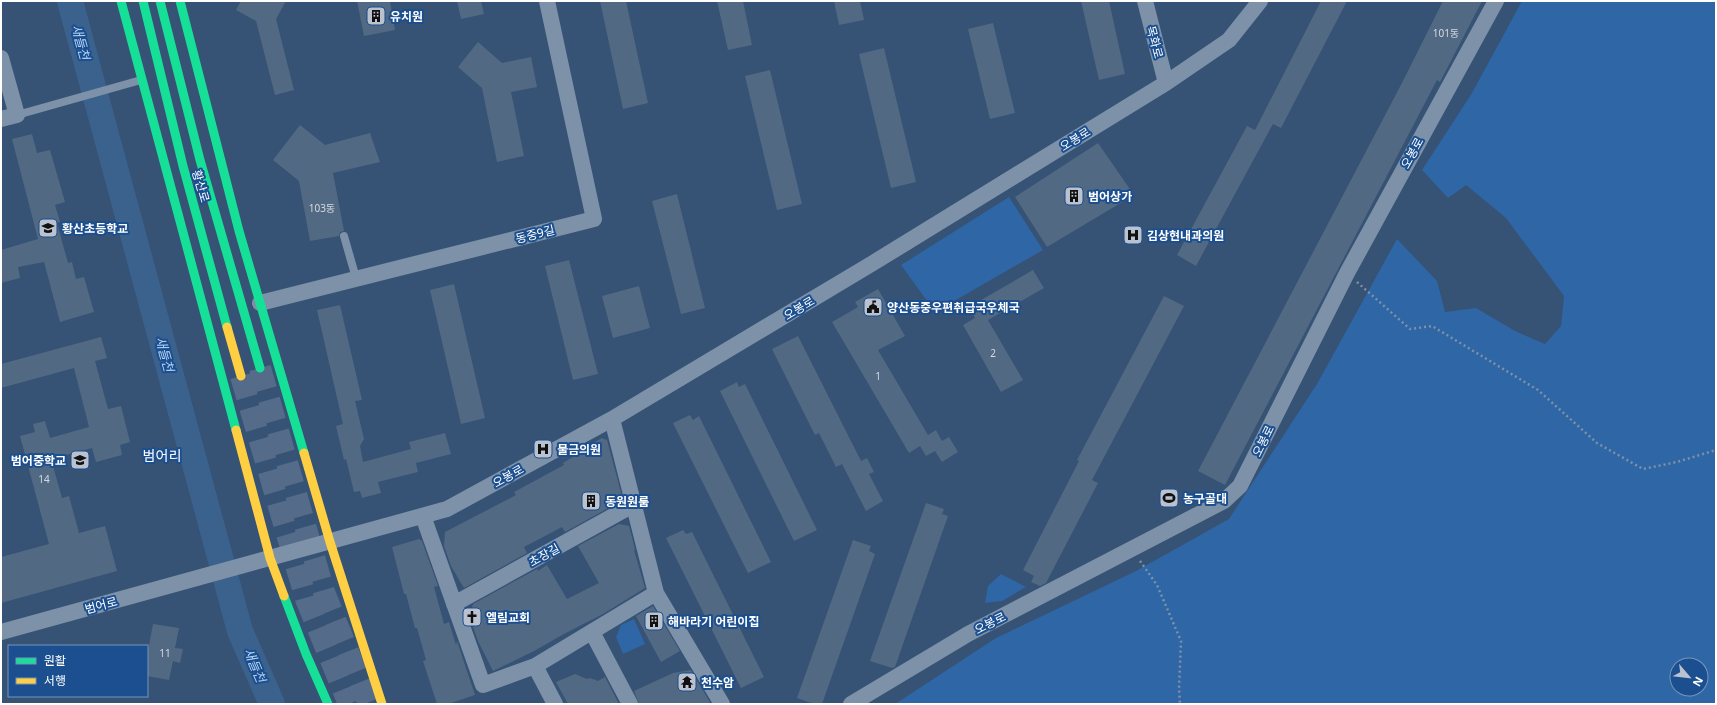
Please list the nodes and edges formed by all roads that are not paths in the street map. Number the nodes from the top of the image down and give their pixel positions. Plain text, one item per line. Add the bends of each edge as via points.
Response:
1 (121, 1) edge
2 (143, 1) edge
3 (160, 1) edge
4 (180, 1) edge
5 (547, 1) edge
6 (1145, 1) edge
7 (1260, 1) edge
8 (1496, 1) edge
9 (1, 58) edge
10 (142, 80) junction
11 (1166, 83) junction
12 (18, 115) junction
13 (1, 119) edge
14 (344, 236) dead end
15 (356, 278) junction
16 (260, 302) junction
17 (260, 368) tunnel mouth
18 (241, 376) tunnel mouth
19 (612, 419) junction
20 (633, 505) junction
21 (423, 516) junction
22 (330, 542) junction
23 (270, 558) junction
24 (656, 593) junction
25 (454, 604) junction
26 (1, 632) edge
27 (592, 632) junction
28 (535, 666) junction
29 (328, 704) edge
30 (382, 704) edge
31 (556, 704) edge
32 (630, 704) edge
33 (722, 704) edge
34 (850, 704) edge

1 - 10 main road
2 - 18 main road, 황산로 via 183,166
3 - 17 main road, 황산로 via 200,160
4 - 16 main road via 239,231
5 - 15 street, 동중9길 via 594,219
6 - 11 street, 목화로
7 - 11 street, 오봉로 via 1229,40
8 - 34 street, 오봉로 via 1347,273 1240,486 1224,501 968,634
9 - 12 street
10 - 12 lane
10 - 23 main road
11 - 19 street, 오봉로
12 - 13 street
14 - 15 lane
15 - 16 street, 동중9길
16 - 22 main road
19 - 20 street
19 - 21 street, 오봉로 via 447,509
20 - 24 street
20 - 25 street, 초장길
21 - 22 street, 오봉로
21 - 25 street
22 - 23 street, 오봉로
22 - 30 main road
23 - 26 street, 범어로
23 - 29 main road
24 - 27 street
24 - 33 street
25 - 28 street via 483,685
27 - 28 street
27 - 32 street
28 - 31 street

